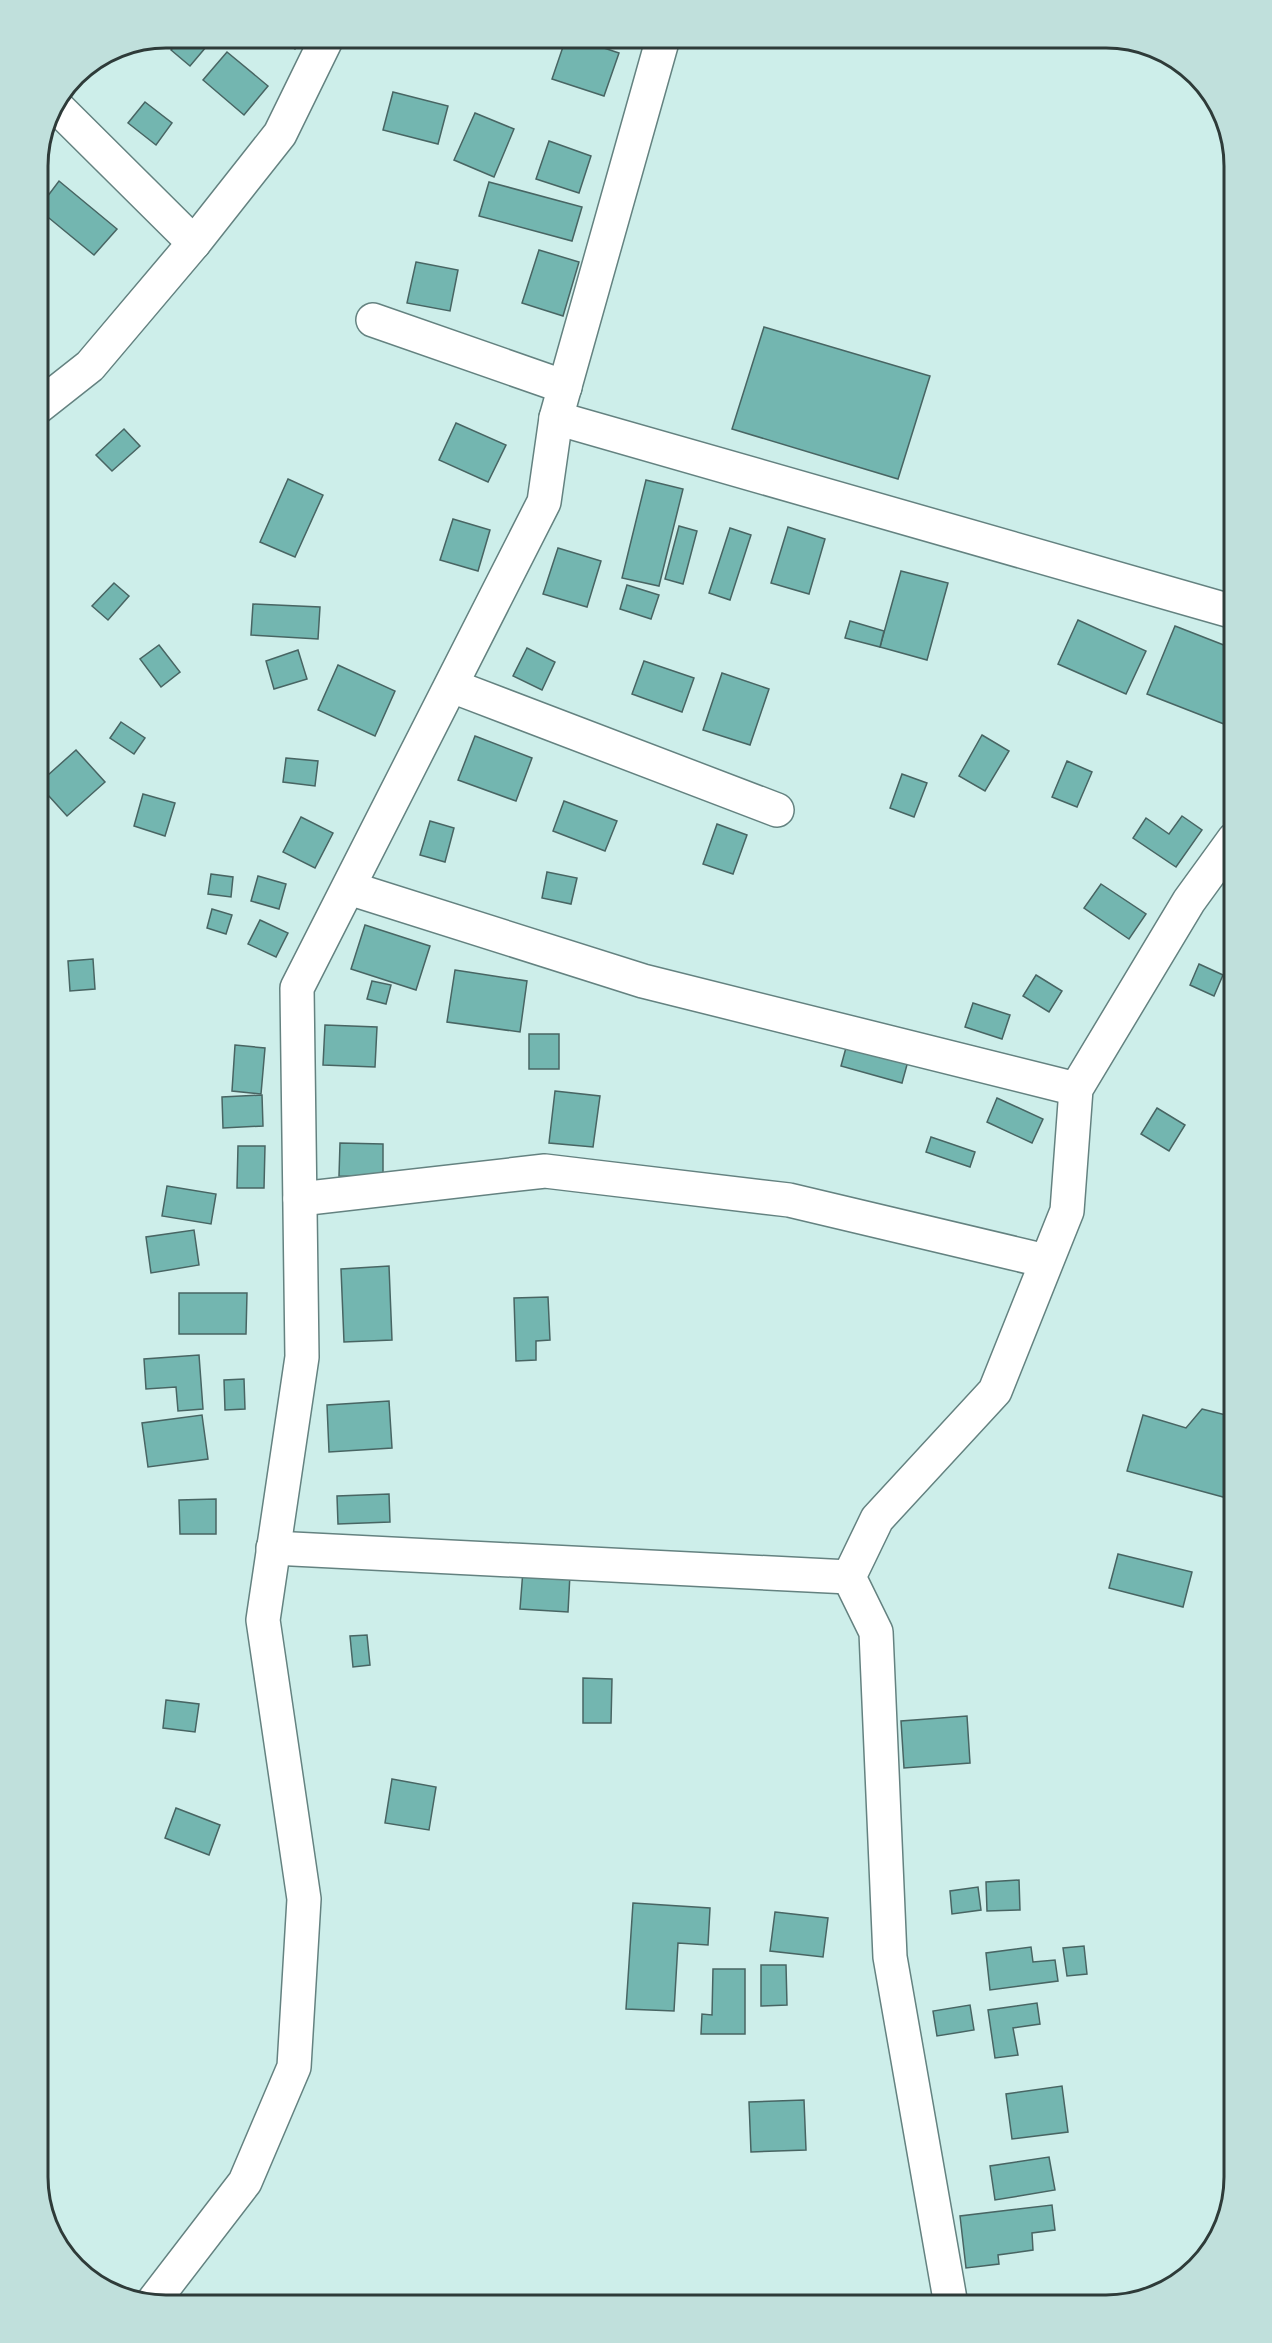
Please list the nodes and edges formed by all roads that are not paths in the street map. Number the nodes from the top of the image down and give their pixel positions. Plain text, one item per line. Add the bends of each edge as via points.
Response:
1 (322, 48) edge
2 (660, 48) edge
3 (61, 111) edge
4 (194, 243) junction
5 (373, 320) dead end
6 (565, 387) junction
7 (48, 399) edge
8 (556, 418) junction
9 (1224, 609) edge
10 (452, 686) junction
11 (777, 810) dead end
12 (1224, 853) edge
13 (349, 888) junction
14 (1077, 1089) junction
15 (300, 1199) junction
16 (1046, 1262) junction
17 (273, 1548) junction
18 (849, 1577) junction
19 (158, 2295) edge
20 (949, 2295) edge

1 - 4 street via 280,134
2 - 6 street
3 - 4 street
4 - 7 street via 90,366
5 - 6 street
6 - 8 street
8 - 9 street
8 - 10 street via 544,502
10 - 11 street
10 - 13 street
12 - 14 street via 1189,901
13 - 14 street via 643,981
13 - 15 street via 297,988
14 - 16 street via 1067,1211
15 - 16 street via 545,1171 789,1200
15 - 17 street via 302,1357
16 - 18 street via 995,1391 877,1519
17 - 18 street
17 - 19 street via 263,1620 304,1899 294,2067 245,2182
18 - 20 street via 876,1632 890,1957

